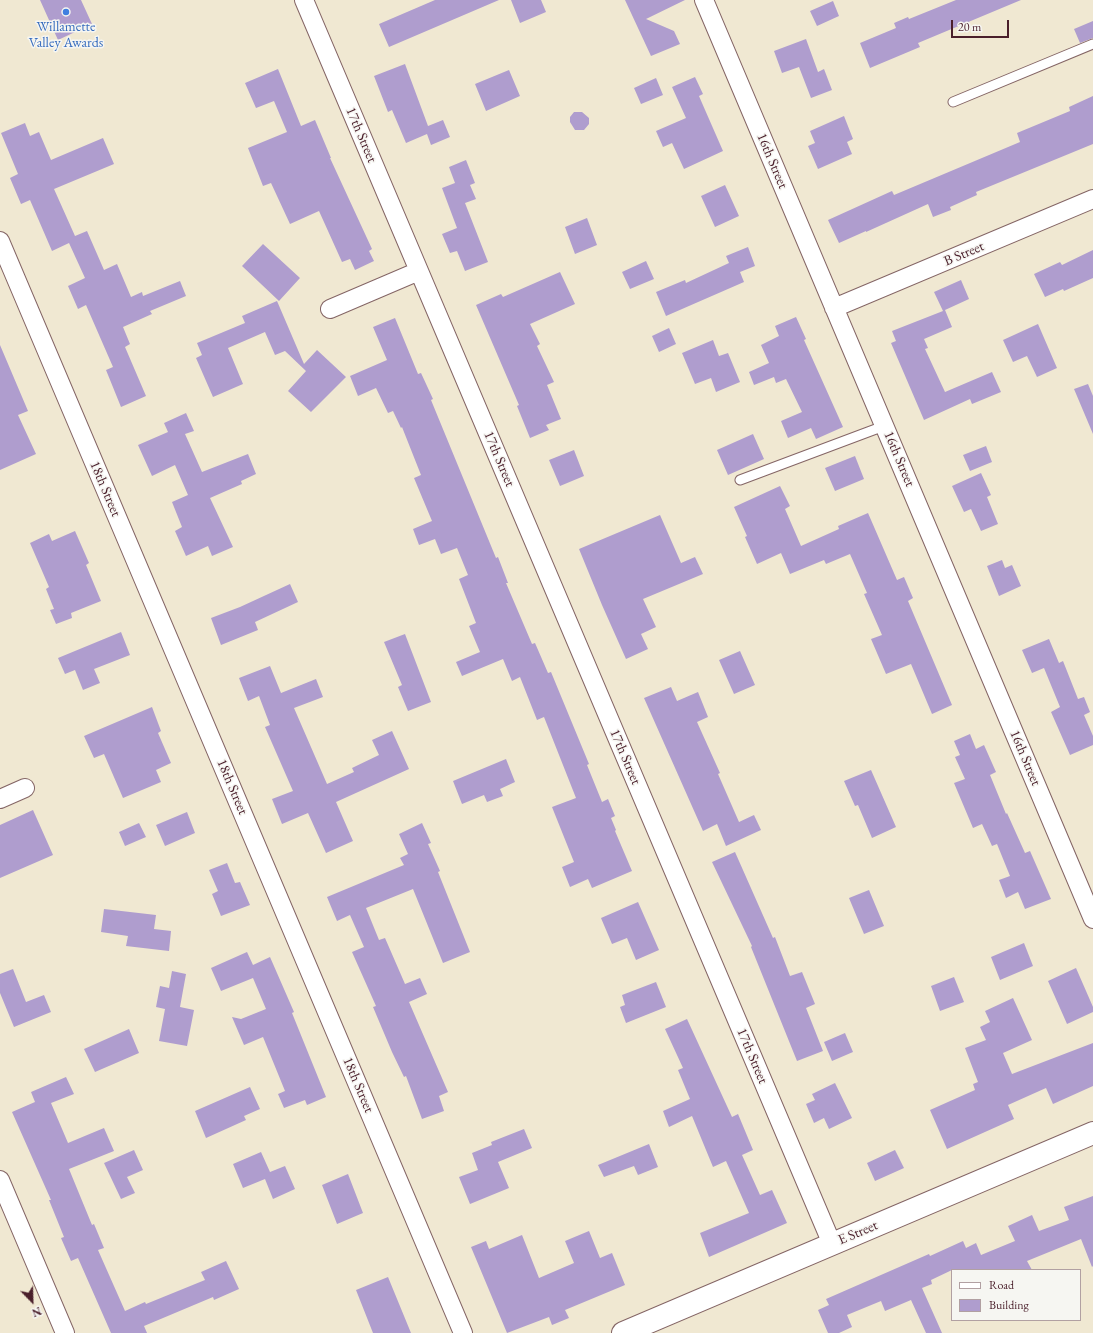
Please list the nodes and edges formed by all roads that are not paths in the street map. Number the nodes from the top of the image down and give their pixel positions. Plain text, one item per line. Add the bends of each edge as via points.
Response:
1 (304, 0) edge
2 (704, 0) edge
3 (1093, 44) edge
4 (953, 102) dead end
5 (1093, 199) edge
6 (0, 241) edge
7 (419, 271) junction
8 (834, 308) junction
9 (330, 309) dead end
10 (884, 426) junction
11 (740, 480) dead end
12 (25, 788) dead end
13 (0, 799) edge
14 (1093, 919) edge
15 (1093, 1132) edge
16 (0, 1180) edge
17 (832, 1244) junction
18 (65, 1333) edge
19 (463, 1333) edge
20 (623, 1333) edge

1 - 7 street, 17th Street
2 - 8 street, 16th Street
3 - 4 lane
5 - 8 street, B Street
6 - 19 street, 18th Street
7 - 9 street
7 - 17 street, 17th Street
8 - 10 street, 16th Street
10 - 11 lane
10 - 14 street, 16th Street
12 - 13 street
15 - 17 street, E Street
16 - 18 street
17 - 20 street, E Street

